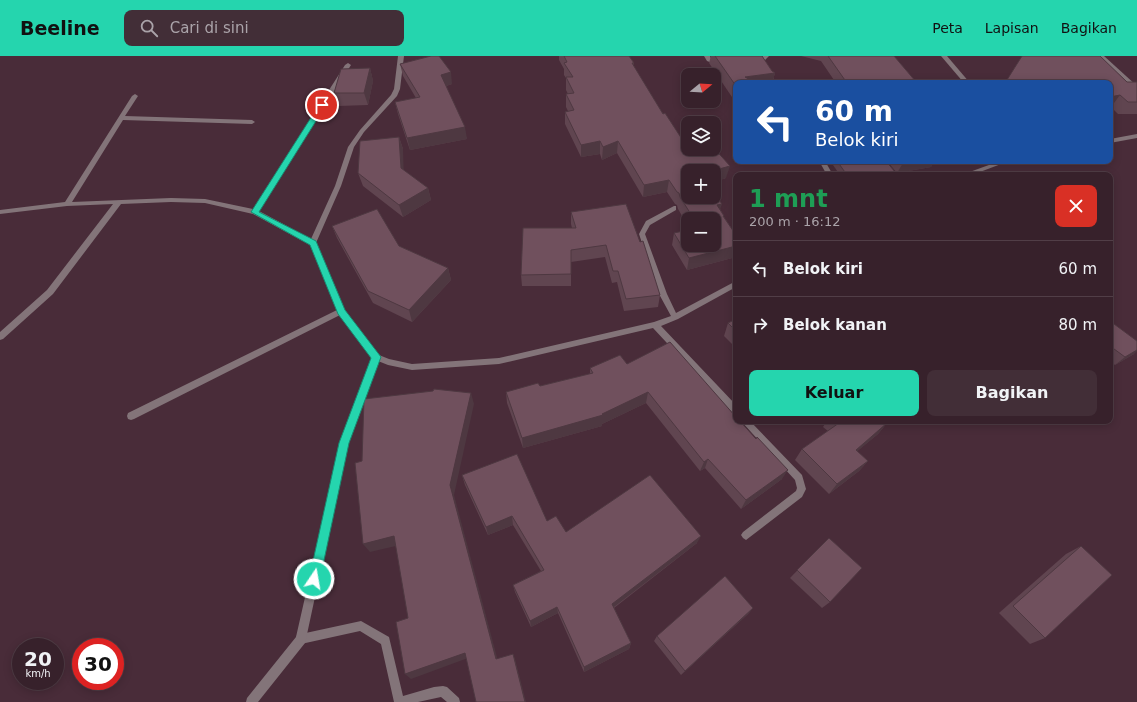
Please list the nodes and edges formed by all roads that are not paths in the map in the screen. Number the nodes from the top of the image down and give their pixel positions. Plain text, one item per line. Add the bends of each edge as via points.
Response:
1 (401, 56) edge
2 (707, 56) edge
3 (766, 56) edge
4 (944, 56) edge
5 (1102, 56) edge
6 (753, 62) edge
7 (760, 62) junction
8 (730, 64) edge
9 (348, 65) dead end
10 (771, 80) edge
11 (964, 80) edge
12 (1137, 89) edge
13 (135, 96) dead end
14 (122, 118) junction
15 (252, 122) dead end
16 (1137, 136) edge
17 (1113, 140) edge
18 (997, 164) edge
19 (975, 172) edge
20 (118, 203) junction
21 (67, 204) junction
22 (674, 208) dead end
23 (0, 212) edge
24 (255, 212) junction
25 (313, 243) junction
26 (733, 286) edge
27 (341, 311) junction
28 (674, 317) junction
29 (655, 326) junction
30 (0, 337) edge
31 (376, 357) junction
32 (733, 408) edge
33 (131, 416) dead end
34 (748, 424) edge
35 (746, 535) dead end
36 (301, 639) junction
37 (251, 702) edge
38 (400, 702) edge
39 (455, 702) edge

1 - 25 street via 394,96 362,130 351,147 338,186
2 - 8 street via 713,62
3 - 7 street
4 - 11 street
5 - 12 street
6 - 7 street
7 - 10 street
9 - 24 street
13 - 14 street
14 - 15 street
14 - 21 street
16 - 17 street
18 - 19 street
20 - 21 street
20 - 24 street via 171,200 205,202
20 - 30 street via 50,292
21 - 23 street
22 - 28 street via 648,223 642,234
24 - 25 street
25 - 27 street
26 - 28 street
27 - 31 street
27 - 33 street
28 - 29 street
29 - 31 street via 499,361 412,367
29 - 32 street
31 - 36 street via 344,443
34 - 35 street via 799,478 802,489
36 - 37 street
36 - 38 street via 361,626 385,641
38 - 39 street via 442,691

